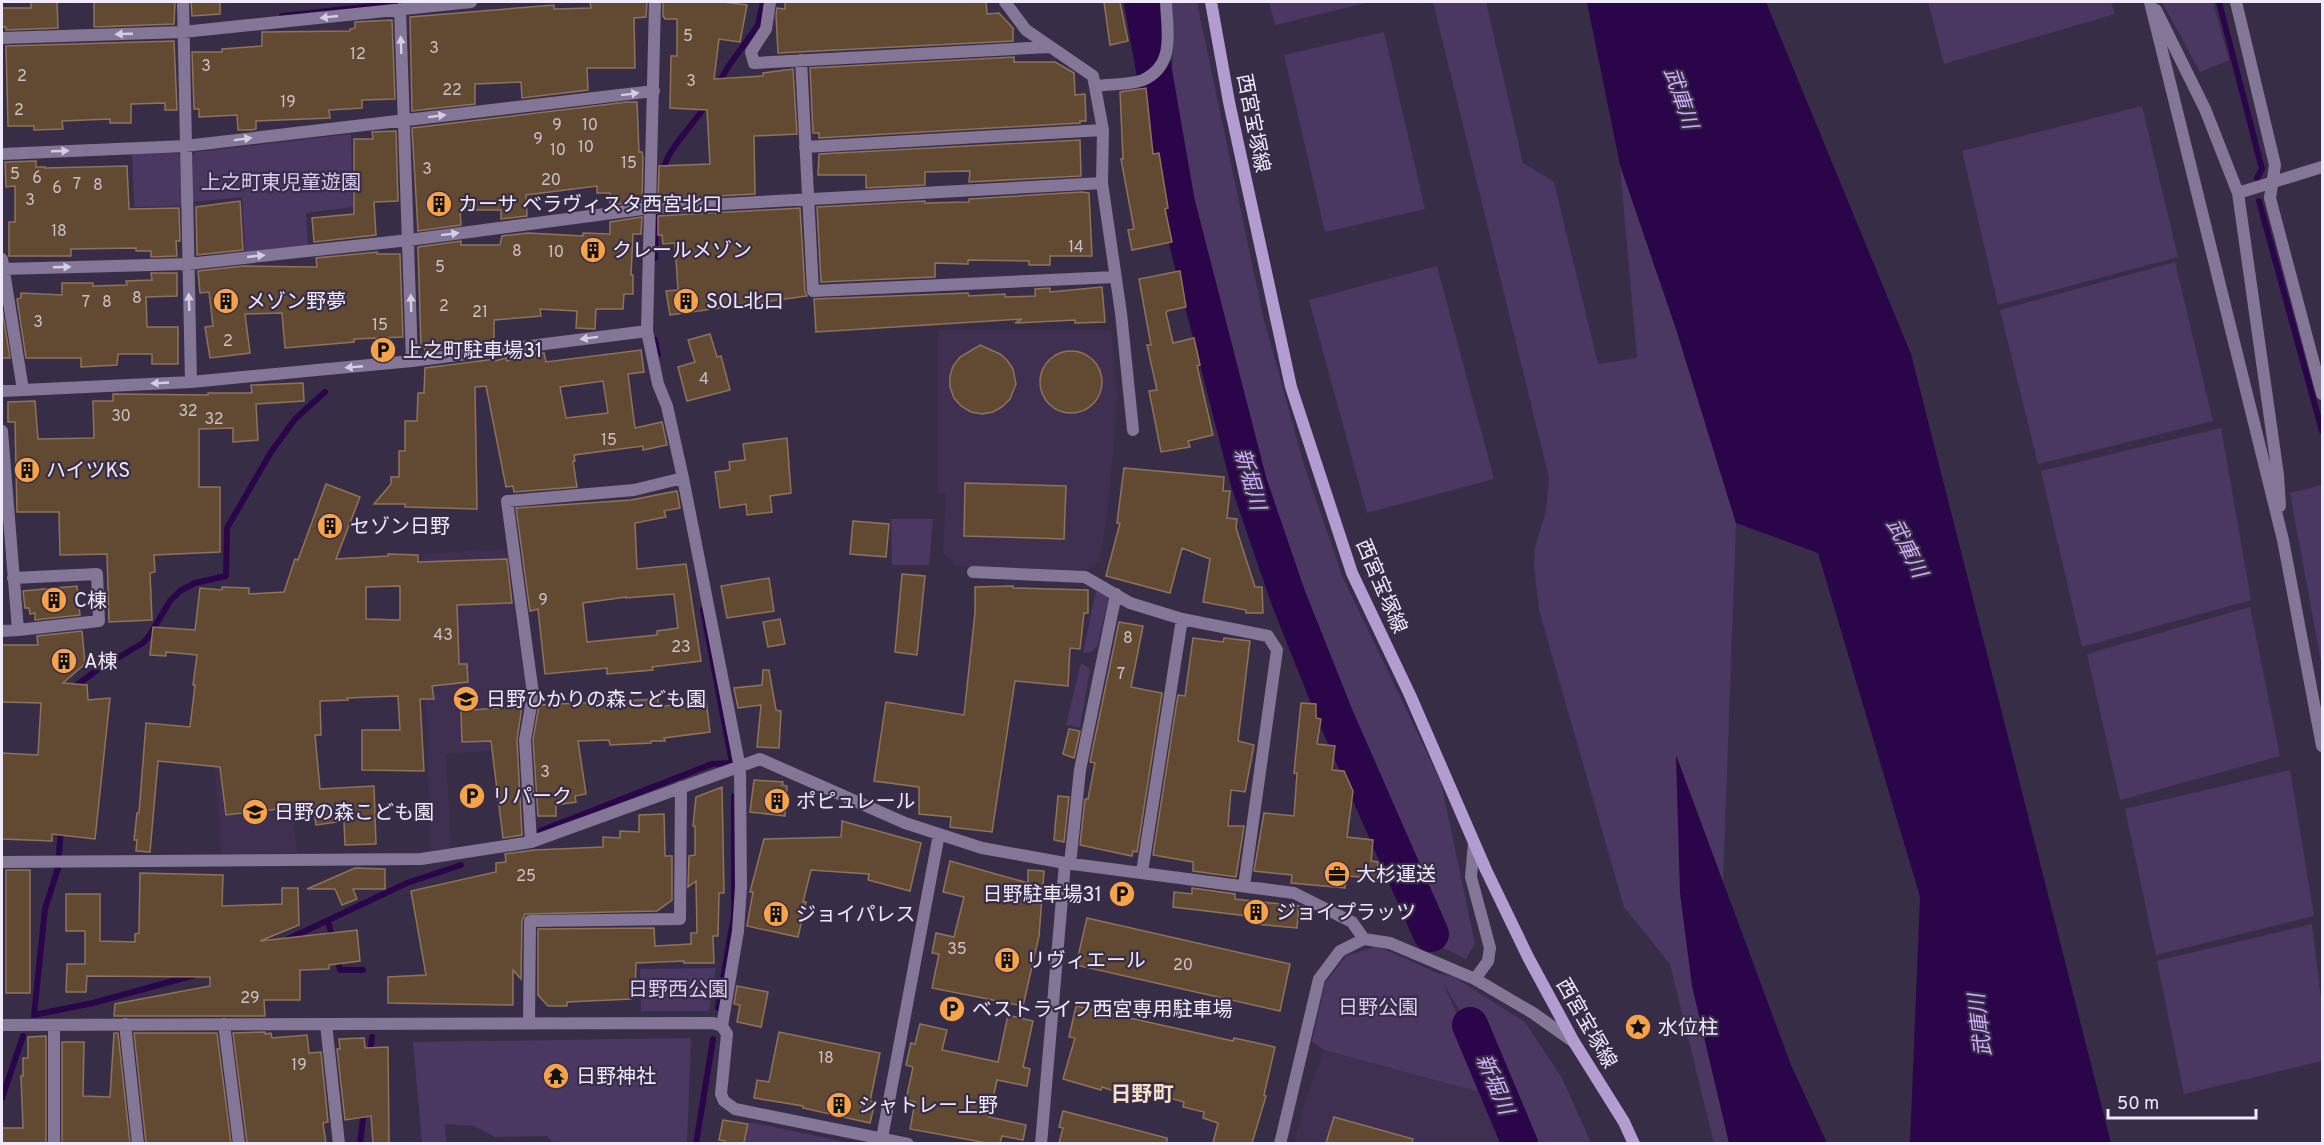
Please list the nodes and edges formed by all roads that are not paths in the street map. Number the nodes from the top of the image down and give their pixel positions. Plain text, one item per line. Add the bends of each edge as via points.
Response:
1 (183, 2) edge
2 (471, 2) edge
3 (655, 2) edge
4 (770, 2) edge
5 (1005, 2) edge
6 (1166, 2) edge
7 (1211, 2) edge
8 (2151, 2) edge
9 (2236, 2) edge
10 (400, 9) junction
11 (183, 32) junction
12 (2, 38) edge
13 (1049, 47) junction
14 (801, 60) junction
15 (1096, 86) junction
16 (654, 91) junction
17 (404, 120) junction
18 (1103, 130) junction
19 (185, 146) junction
20 (805, 147) junction
21 (2, 154) edge
22 (2322, 167) edge
23 (1102, 183) junction
24 (2272, 183) junction
25 (2238, 193) junction
26 (808, 200) junction
27 (650, 208) junction
28 (409, 240) junction
29 (2, 264) edge
30 (188, 264) junction
31 (1115, 277) junction
32 (647, 331) junction
33 (412, 362) junction
34 (191, 382) junction
35 (2322, 388) edge
36 (23, 390) junction
37 (2, 391) edge
38 (1133, 430) dead end
39 (2, 431) edge
40 (683, 478) junction
41 (5, 511) edge
42 (2283, 540) junction
43 (973, 572) dead end
44 (14, 578) junction
45 (1116, 594) junction
46 (1182, 620) junction
47 (18, 630) junction
48 (2, 632) edge
49 (2322, 746) edge
50 (740, 768) junction
51 (681, 787) junction
52 (939, 834) junction
53 (531, 842) junction
54 (1474, 843) junction
55 (2, 862) edge
56 (1068, 864) junction
57 (1142, 872) junction
58 (1245, 886) junction
59 (1364, 939) junction
60 (1475, 980) junction
61 (529, 1023) junction
62 (125, 1024) junction
63 (224, 1024) junction
64 (326, 1024) junction
65 (2, 1025) edge
66 (54, 1025) junction
67 (722, 1026) junction
68 (1574, 1042) junction
69 (887, 1141) edge
70 (54, 1143) edge
71 (138, 1143) edge
72 (239, 1143) edge
73 (339, 1143) edge
74 (908, 1143) edge
75 (1041, 1143) edge
76 (1280, 1143) edge
77 (1634, 1143) edge

1 - 11 street
2 - 10 street
3 - 16 street
4 - 14 street via 766,29 752,52 754,63
5 - 13 street via 1026,30
6 - 15 street via 1167,50 1159,69 1142,80
7 - 54 main road, 西宮宝塚線 via 1233,125 1291,387 1352,573
8 - 25 street via 2205,109
8 - 42 street
9 - 24 street via 2275,165
10 -> 11 street
17 -> 10 street
11 -> 12 street
11 - 19 street
13 - 14 street
13 - 15 street via 1093,76
14 - 20 street
15 - 18 street
17 -> 16 street
16 - 27 street
19 -> 17 street
17 - 28 street
18 - 20 street
18 - 23 street
21 -> 19 street
19 - 30 street
20 - 26 street
22 - 24 street
23 - 26 street
23 - 31 street
24 - 25 street
24 - 35 street via 2270,198
25 - 42 street via 2278,475
26 - 27 street
26 - 31 street via 813,291
28 -> 27 street
27 - 32 street
30 -> 28 street
33 -> 28 street
29 -> 30 street
29 - 36 street
34 -> 30 street
31 - 38 street
32 -> 33 street
32 - 40 street
33 -> 34 street
34 -> 36 street
36 - 37 street
39 - 41 street
40 - 50 street
40 - 53 street via 634,490 507,501 533,694 525,740
41 - 44 street
42 - 49 street
43 - 45 street via 1085,577
44 - 47 street
44 - 47 street via 97,574 99,621
45 - 46 street via 1130,603
45 - 56 street via 1080,770
46 - 57 street
46 - 58 street via 1268,636 1276,650
47 - 48 street
50 - 51 street
50 - 52 street via 760,759
50 - 67 street via 738,932
51 - 53 street
51 - 61 street via 680,919 530,921
52 - 56 street via 982,848
52 - 69 street
53 - 55 street via 421,859
54 - 60 street via 1471,878 1490,948 1488,961
54 - 68 main road, 西宮宝塚線
56 - 57 street
56 - 75 street
57 - 58 street
58 - 59 street via 1304,897 1352,922
59 - 60 street via 1390,943
59 - 76 street via 1340,951 1319,979
60 - 68 street
61 - 64 street
61 - 67 street
62 - 63 street
62 - 66 street
62 - 71 street
63 - 64 street
63 - 72 street
64 - 73 street
65 - 66 street
66 - 70 street
67 - 69 street via 727,1034 721,1094 729,1105
68 - 77 main road, 西宮宝塚線
69 - 74 street

